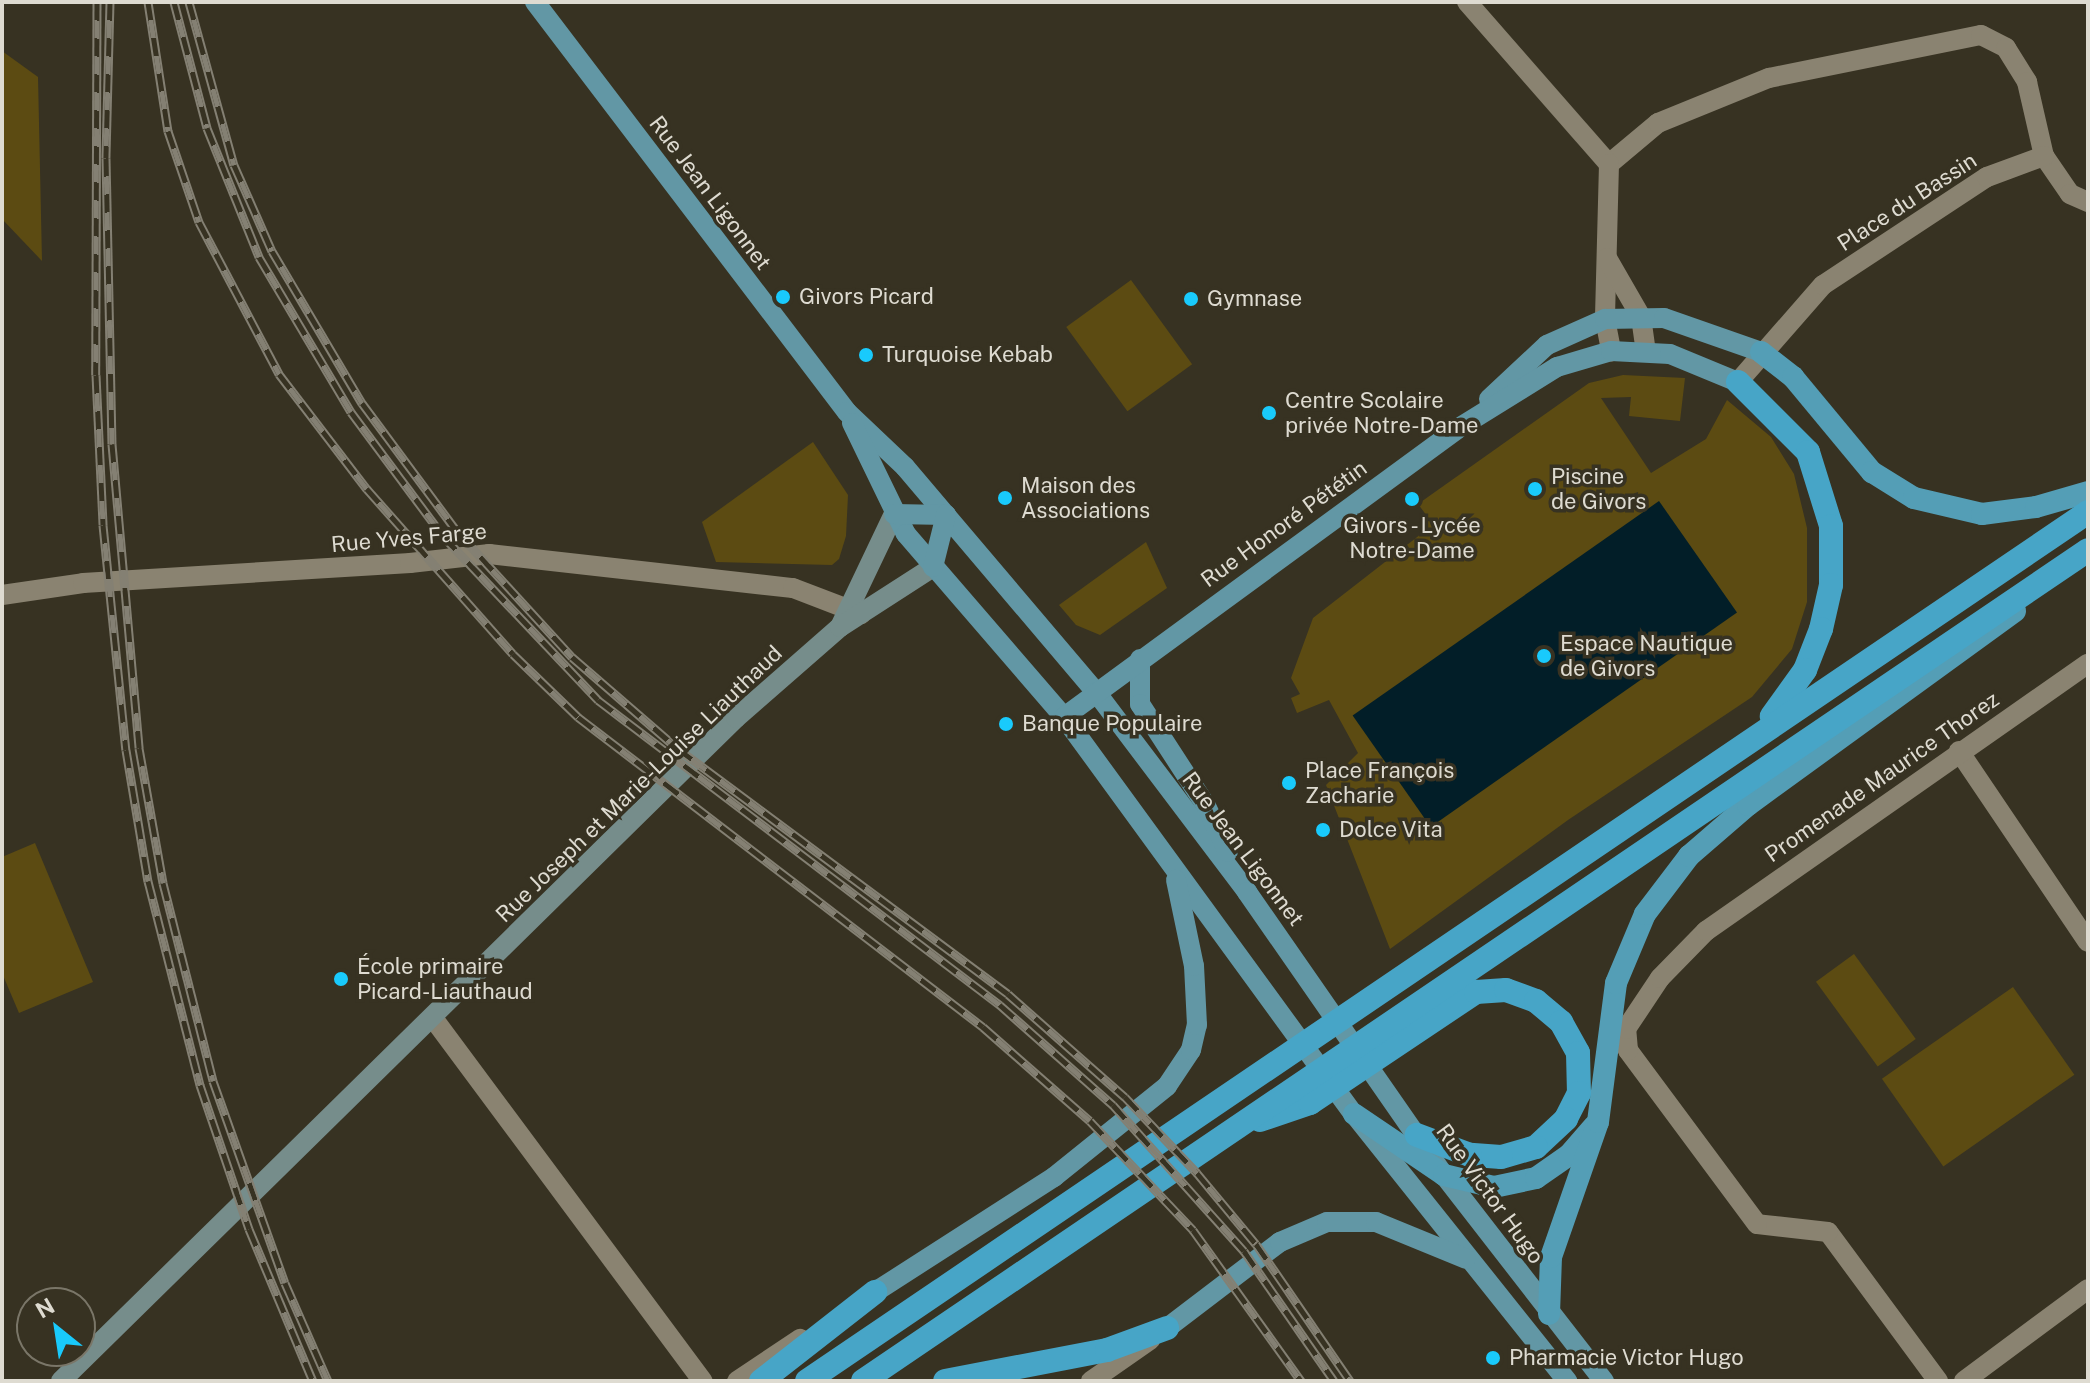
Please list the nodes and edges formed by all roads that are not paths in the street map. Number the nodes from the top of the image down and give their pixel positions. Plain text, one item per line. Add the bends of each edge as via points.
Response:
1 (535, 2) edge
2 (1467, 2) edge
3 (2044, 156) junction
4 (1609, 164) junction
5 (2088, 202) edge
6 (1605, 254) junction
7 (1641, 317) junction
8 (1605, 319) junction
9 (1611, 351) junction
10 (1646, 352) junction
11 (1761, 352) junction
12 (1738, 382) junction
13 (847, 412) junction
14 (1457, 429) junction
15 (2088, 492) edge
16 (2088, 512) edge
17 (894, 514) junction
18 (946, 515) junction
19 (2088, 551) edge
20 (933, 567) junction
21 (2, 595) edge
22 (856, 610) junction
23 (1140, 659) junction
24 (2088, 664) edge
25 (1096, 692) junction
26 (1064, 717) junction
27 (1760, 731) junction
28 (1959, 751) junction
29 (1175, 872) junction
30 (1247, 892) junction
31 (2088, 942) edge
32 (433, 1018) junction
33 (1344, 1030) joint
34 (1354, 1114) junction
35 (1598, 1122) junction
36 (1231, 1129) junction
37 (1417, 1135) junction
38 (1444, 1175) junction
39 (1469, 1260) junction
40 (2088, 1289) edge
41 (875, 1292) junction
42 (1549, 1314) junction
43 (1167, 1328) junction
44 (61, 1381) edge
45 (703, 1381) edge
46 (737, 1381) edge
47 (761, 1381) edge
48 (807, 1381) edge
49 (863, 1381) edge
50 (945, 1381) edge
51 (1091, 1381) edge
52 (1567, 1381) edge
53 (1604, 1381) edge
54 (1938, 1381) edge
55 (1964, 1381) edge

1 - 13 main road, Rue Jean Ligonnet
2 - 4 street
3 - 4 street via 2027,82 2006,48 1981,35 1769,78 1658,123
3 - 5 street via 2070,194
3 - 11 street, Place du Bassin via 1987,177 1823,285
4 - 6 street
6 - 7 street
6 - 8 street
7 - 8 main road
7 - 10 street
7 - 11 main road via 1664,318
8 - 9 street
8 - 14 main road via 1547,345
9 - 10 main road
9 - 14 main road via 1557,367
10 - 12 main road via 1670,354
11 - 12 street, Place du Bassin
11 - 15 highway via 1793,377 1872,472 1914,498 1982,514 2036,507
12 - 27 highway via 1808,452 1831,526 1831,585 1821,629 1805,670
13 - 17 main road, Rue Jean Ligonnet
13 - 18 main road, Rue Jean Ligonnet
14 - 23 main road, Rue Honoré Pététin
16 - 27 highway
17 - 18 main road
17 - 20 main road, Rue Jean Ligonnet
17 - 22 main road
18 - 20 main road
18 - 25 main road, Rue Jean Ligonnet
19 - 35 highway via 1955,660 1748,805 1689,856 1645,914 1616,983
19 - 36 highway
20 - 22 main road, Rue Joseph et Marie-Louise Liauthaud
20 - 26 main road, Rue Jean Ligonnet
21 - 22 street, Rue Yves Farge via 83,583 489,554 793,588
22 - 32 main road, Rue Joseph et Marie-Louise Liauthaud via 736,718
23 - 25 main road, Rue Honoré Pététin
23 - 30 main road via 1140,704 1205,804
24 - 28 street, Promenade Maurice Thorez
25 - 26 main road, Rue Honoré Pététin
25 - 30 main road, Rue Jean Ligonnet
26 - 29 main road, Rue Jean Ligonnet
27 - 48 highway
28 - 31 street
28 - 54 street, Promenade Maurice Thorez via 1706,931 1660,978 1626,1029 1628,1050 1757,1224 1828,1232
29 - 34 main road, Rue Jean Ligonnet
29 - 41 main road via 1194,966 1197,1025 1191,1050 1167,1086 1054,1177
30 - 33 main road, Rue Jean Ligonnet
32 - 44 main road, Rue Joseph et Marie-Louise Liauthaud
32 - 45 street
33 - 37 main road, Rue Victor Hugo
34 - 38 highway
34 - 39 main road
35 - 38 highway via 1569,1155 1536,1178 1494,1187
35 - 42 highway via 1551,1257
36 - 37 highway via 1310,1103 1476,992 1506,990 1536,1001 1561,1022 1578,1053 1579,1093 1566,1119 1536,1147 1501,1157 1470,1155
36 - 49 highway
37 - 38 main road, Rue Victor Hugo
38 - 42 main road, Rue Victor Hugo
39 - 43 main road via 1376,1222 1327,1222 1280,1242
39 - 52 main road
40 - 55 street
41 - 46 street
41 - 47 highway
42 - 53 main road, Rue Victor Hugo
43 - 50 highway via 1107,1350
43 - 51 street

